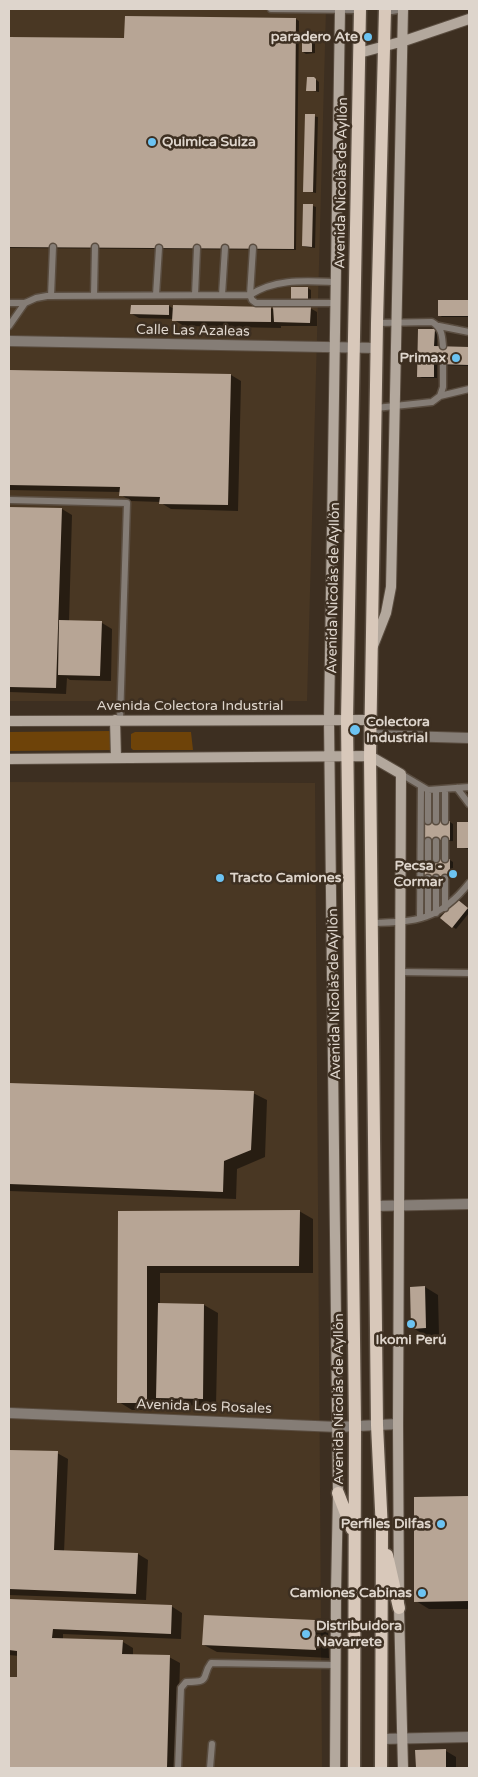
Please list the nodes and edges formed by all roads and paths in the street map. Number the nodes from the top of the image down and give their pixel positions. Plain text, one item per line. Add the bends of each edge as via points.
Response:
1 (271, 9) edge
2 (360, 9) edge
3 (404, 9) edge
4 (340, 10) edge
5 (385, 10) edge
6 (469, 19) edge
7 (402, 42) junction
8 (385, 46) junction
9 (360, 53) junction
10 (53, 247) dead end
11 (95, 247) dead end
12 (159, 248) dead end
13 (197, 248) dead end
14 (225, 248) dead end
15 (253, 248) dead end
16 (336, 282) junction
17 (195, 295) junction
18 (222, 295) junction
19 (250, 295) junction
20 (51, 296) junction
21 (94, 296) junction
22 (156, 296) junction
23 (9, 303) edge
24 (25, 303) junction
25 (336, 303) junction
26 (377, 323) junction
27 (396, 323) junction
28 (9, 326) edge
29 (439, 326) junction
30 (469, 332) edge
31 (9, 341) edge
32 (443, 346) dead end
33 (335, 348) junction
34 (353, 348) junction
35 (377, 348) junction
36 (443, 364) dead end
37 (469, 389) edge
38 (440, 396) junction
39 (394, 406) junction
40 (376, 408) junction
41 (9, 500) edge
42 (372, 649) junction
43 (118, 720) junction
44 (329, 720) junction
45 (347, 720) junction
46 (371, 720) junction
47 (9, 721) edge
48 (370, 735) junction
49 (469, 738) edge
50 (347, 755) junction
51 (329, 756) junction
52 (370, 756) junction
53 (116, 758) junction
54 (9, 759) edge
55 (401, 774) junction
56 (420, 786) junction
57 (469, 787) edge
58 (457, 788) junction
59 (445, 789) junction
60 (428, 790) junction
61 (436, 790) junction
62 (469, 804) edge
63 (428, 821) dead end
64 (436, 821) dead end
65 (445, 821) dead end
66 (436, 840) dead end
67 (445, 840) dead end
68 (428, 841) dead end
69 (428, 859) dead end
70 (436, 859) dead end
71 (445, 859) dead end
72 (428, 878) dead end
73 (436, 878) dead end
74 (445, 878) dead end
75 (469, 883) edge
76 (445, 908) junction
77 (436, 913) junction
78 (428, 915) junction
79 (420, 918) junction
80 (349, 920) junction
81 (401, 922) junction
82 (372, 923) junction
83 (401, 972) junction
84 (469, 973) edge
85 (469, 1204) edge
86 (374, 1206) junction
87 (400, 1206) junction
88 (9, 1413) edge
89 (398, 1424) junction
90 (377, 1425) junction
91 (338, 1426) junction
92 (355, 1426) junction
93 (338, 1493) junction
94 (382, 1531) junction
95 (355, 1536) junction
96 (399, 1608) junction
97 (335, 1665) junction
98 (469, 1737) edge
99 (381, 1739) junction
100 (402, 1739) junction
101 (212, 1744) dead end
102 (178, 1768) edge
103 (210, 1768) edge
104 (335, 1768) edge
105 (354, 1768) edge
106 (381, 1768) edge
107 (403, 1768) edge

1 - 4 lane
2 - 4 lane
2 - 9 main road, Avenida Nicolás de Ayllón
3 - 5 lane
3 - 7 main road
4 - 16 main road, Avenida Nicolás de Ayllón
5 - 8 main road
6 - 7 main road
7 - 8 main road
7 - 27 main road
8 - 9 main road
8 - 26 main road
9 - 34 main road, Avenida Nicolás de Ayllón
10 - 20 lane
11 - 21 lane
12 - 22 lane
13 - 17 lane
14 - 18 lane
15 - 19 lane
16 - 19 lane via 280,282
16 - 25 main road, Avenida Nicolás de Ayllón
17 - 18 lane
17 - 22 lane
18 - 19 lane
19 - 25 lane via 256,303
20 - 21 lane
20 - 24 lane
21 - 22 lane
23 - 24 lane
24 - 28 lane
25 - 33 main road, Avenida Nicolás de Ayllón
26 - 27 lane
26 - 35 main road
27 - 29 lane via 432,322
27 - 39 main road
29 - 30 lane
29 - 32 lane
31 - 33 street, Calle Las Azaleas
33 - 34 street, Calle Las Azaleas
33 - 44 main road, Avenida Nicolás de Ayllón
34 - 35 street, Calle Las Azaleas
34 - 45 main road, Avenida Nicolás de Ayllón
35 - 40 main road
36 - 38 lane
37 - 38 lane
38 - 39 lane via 432,402
39 - 40 lane
39 - 42 main road via 391,587 386,613
40 - 42 main road
41 - 43 lane via 127,503
42 - 46 main road
43 - 44 main road, Avenida Colectora Industrial
43 - 47 main road, Avenida Colectora Industrial
43 - 53 main road
44 - 45 main road, Avenida Colectora Industrial
44 - 51 main road, Avenida Nicolás de Ayllón
45 - 46 main road, Avenida Colectora Industrial
45 - 50 main road, Avenida Nicolás de Ayllón
46 - 48 main road
48 - 49 street
48 - 52 main road
50 - 51 main road
50 - 52 main road
50 - 80 main road, Avenida Nicolás de Ayllón
51 - 53 main road
51 - 91 main road, Avenida Nicolás de Ayllón
52 - 55 main road
52 - 82 main road
53 - 54 main road
55 - 56 lane
55 - 81 main road
56 - 60 lane
56 - 79 lane
57 - 58 lane
58 - 59 lane
58 - 62 lane
59 - 61 lane
59 - 65 lane
60 - 61 lane
60 - 63 lane
61 - 64 lane
66 - 70 lane
67 - 71 lane
68 - 69 lane
72 - 78 lane
73 - 77 lane
74 - 76 lane
75 - 76 lane
76 - 77 lane
77 - 78 lane
78 - 79 lane
79 - 81 lane
80 - 82 main road
80 - 92 main road, Avenida Nicolás de Ayllón
81 - 82 lane
81 - 83 main road
82 - 86 main road
83 - 84 lane
83 - 87 main road
85 - 87 street
86 - 87 street
86 - 90 main road
87 - 89 main road
88 - 91 street, Avenida Los Rosales
89 - 90 street, Avenida Los Rosales
89 - 96 main road
90 - 92 street, Avenida Los Rosales
90 - 94 main road
91 - 92 street, Avenida Los Rosales
91 - 93 main road, Avenida Nicolás de Ayllón
92 - 95 main road, Avenida Nicolás de Ayllón
93 - 95 main road
93 - 97 main road, Avenida Nicolás de Ayllón
94 - 96 main road
94 - 99 main road
95 - 105 main road, Avenida Nicolás de Ayllón
96 - 100 main road
97 - 102 lane via 210,1663 204,1679 186,1682 181,1688
97 - 104 main road, Avenida Nicolás de Ayllón
98 - 100 street
99 - 100 street
99 - 106 main road
100 - 107 main road
101 - 103 lane

